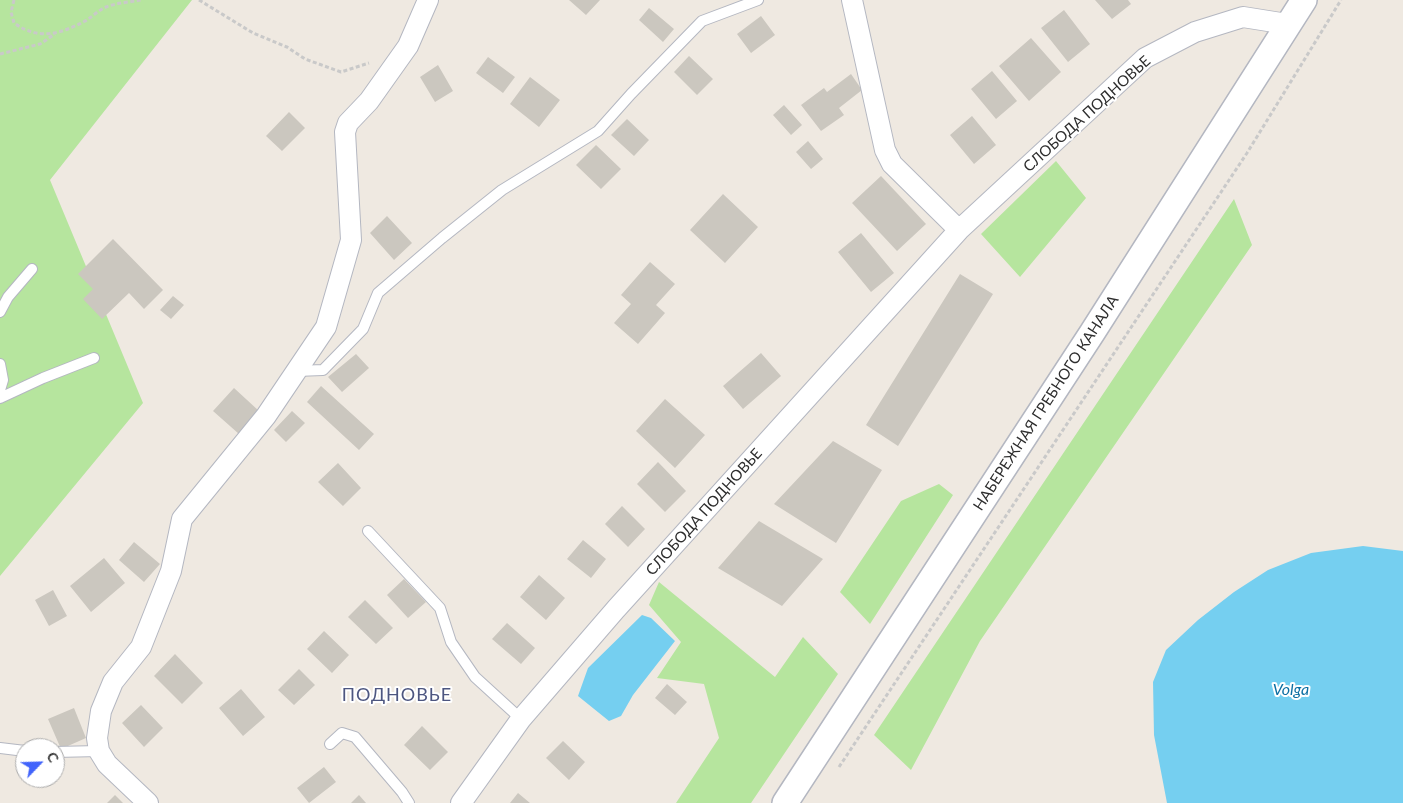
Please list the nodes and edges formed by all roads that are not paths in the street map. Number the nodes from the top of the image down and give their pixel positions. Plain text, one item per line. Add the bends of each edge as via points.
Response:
1 (428, 0) edge
2 (758, 0) edge
3 (850, 0) edge
4 (1304, 0) edge
5 (1241, 8) edge
6 (1287, 24) junction
7 (959, 230) junction
8 (32, 269) dead end
9 (0, 312) edge
10 (94, 358) dead end
11 (0, 364) edge
12 (296, 371) junction
13 (0, 390) edge
14 (0, 398) edge
15 (368, 530) dead end
16 (521, 719) junction
17 (330, 744) dead end
18 (0, 748) edge
19 (15, 750) edge
20 (99, 751) junction
21 (65, 752) edge
22 (148, 803) edge
23 (409, 803) edge
24 (461, 803) edge
25 (785, 803) edge

1 - 12 street via 408,46 345,132 351,240 326,327
2 - 12 lane via 702,20 598,131 502,190 378,293 363,329 324,370
3 - 7 street via 885,150 892,164
4 - 6 street, НАБЕРЕЖНАЯ ГРЕБНОГО КАНАЛА
5 - 6 street, СЛОБОДА ПОДНОВЬЕ
5 - 7 street, СЛОБОДА ПОДНОВЬЕ via 1145,58
6 - 25 street, НАБЕРЕЖНАЯ ГРЕБНОГО КАНАЛА via 1092,333
7 - 16 street, СЛОБОДА ПОДНОВЬЕ via 616,609
8 - 9 lane via 8,297
10 - 14 lane
11 - 13 lane via 3,380
12 - 20 street via 266,416 182,519 171,571 141,647 113,682 101,711 97,738
15 - 16 lane via 440,608 451,642 475,677
16 - 24 street, СЛОБОДА ПОДНОВЬЕ
17 - 23 lane via 342,733 355,737
18 - 19 lane
20 - 21 lane
20 - 22 street

